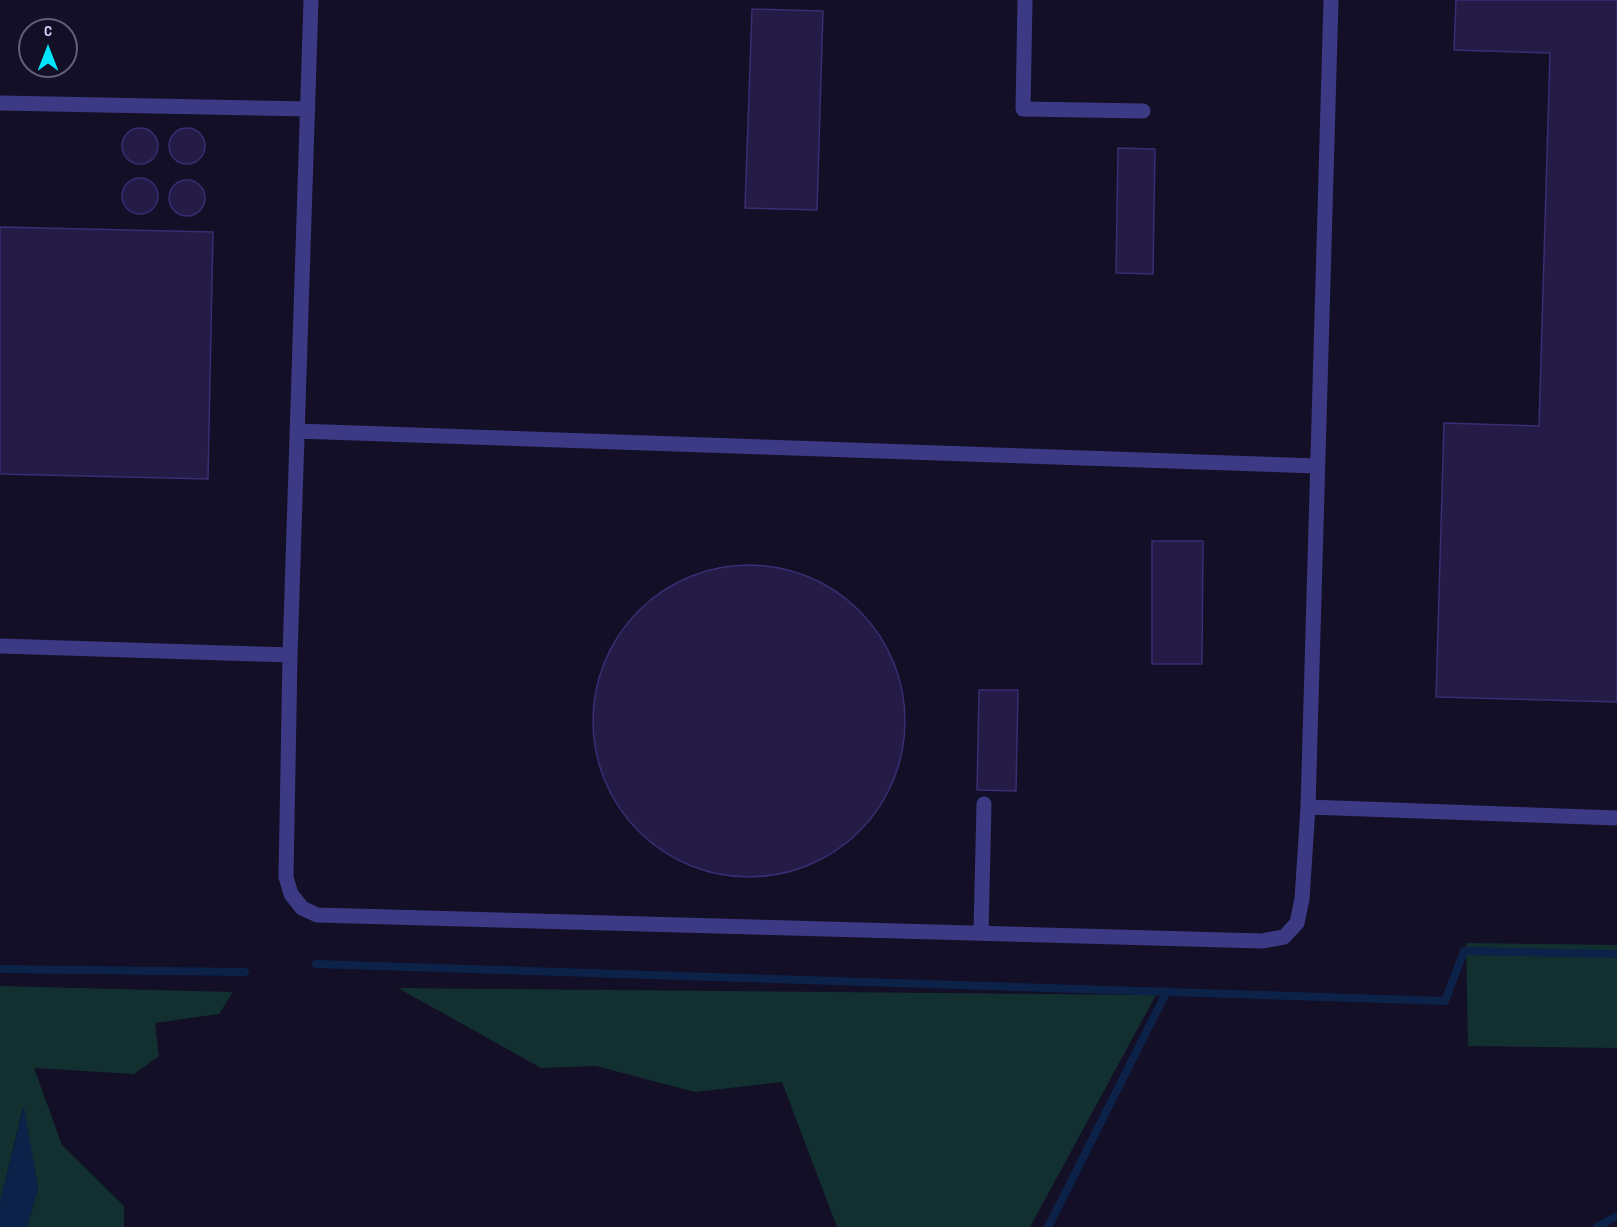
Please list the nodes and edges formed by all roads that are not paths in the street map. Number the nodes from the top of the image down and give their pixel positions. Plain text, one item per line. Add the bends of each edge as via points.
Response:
1 (311, 0) edge
2 (1025, 0) edge
3 (1331, 0) edge
4 (0, 103) edge
5 (308, 108) junction
6 (1143, 111) dead end
7 (297, 431) junction
8 (1317, 466) junction
9 (0, 646) edge
10 (290, 655) junction
11 (984, 804) dead end
12 (1308, 807) junction
13 (1617, 818) edge
14 (981, 933) junction

1 - 5 lane
2 - 6 lane via 1023,108
3 - 8 lane
4 - 5 lane
5 - 7 lane
7 - 8 lane
7 - 10 lane
8 - 12 lane
9 - 10 lane
10 - 14 lane via 286,877 296,901 317,915
11 - 14 lane
12 - 13 lane
12 - 14 lane via 1298,923 1284,937 1262,941

